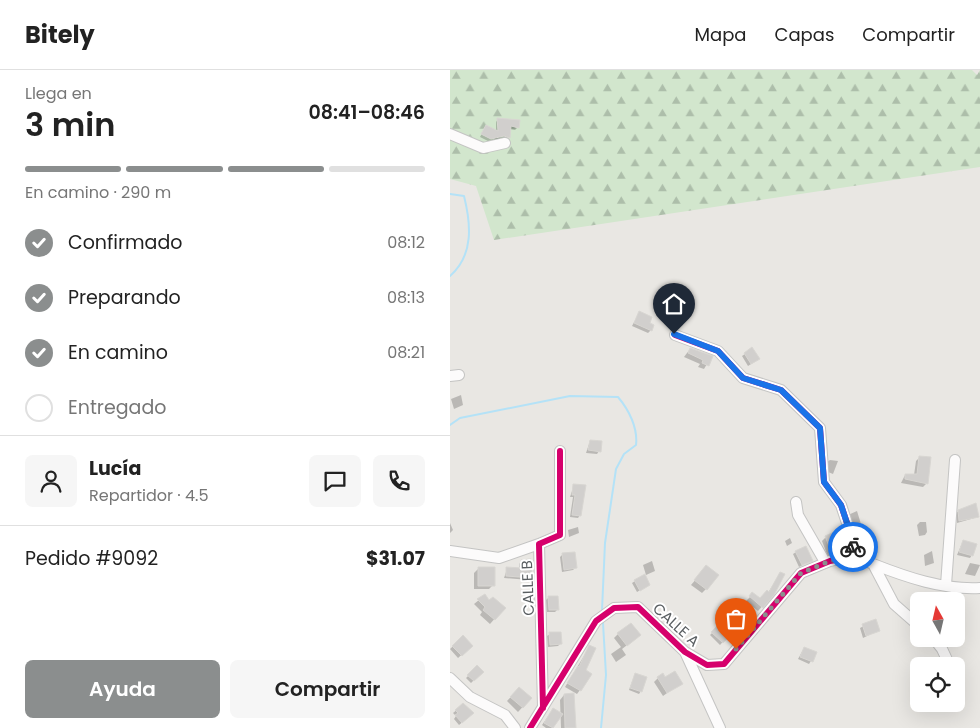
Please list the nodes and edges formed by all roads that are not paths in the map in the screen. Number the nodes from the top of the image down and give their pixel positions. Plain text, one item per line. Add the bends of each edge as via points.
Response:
1 (450, 134) edge
2 (505, 143) dead end
3 (674, 334) dead end
4 (560, 451) dead end
5 (955, 460) dead end
6 (796, 502) dead end
7 (539, 544) junction
8 (450, 551) edge
9 (854, 556) junction
10 (825, 562) junction
11 (873, 564) junction
12 (946, 585) junction
13 (980, 588) edge
14 (910, 618) edge
15 (685, 652) junction
16 (450, 678) edge
17 (543, 708) junction
18 (515, 728) edge
19 (530, 728) edge
20 (720, 728) edge

1 - 2 street via 483,148
3 - 9 street via 718,351 743,378 781,390 820,428 824,482 841,505 852,538
4 - 7 street, CALLE B via 560,535
5 - 12 street
6 - 10 street via 798,515
7 - 8 street via 499,558
7 - 17 street, CALLE B
9 - 10 street, CALLE A
9 - 11 street
10 - 15 street, CALLE A via 801,573 724,664 707,665
11 - 12 street via 910,578
11 - 14 street via 894,604
12 - 13 street
15 - 17 street, CALLE A via 638,607 614,608 596,621
15 - 20 street
16 - 18 street via 470,697 505,715
17 - 19 street, CALLE A

